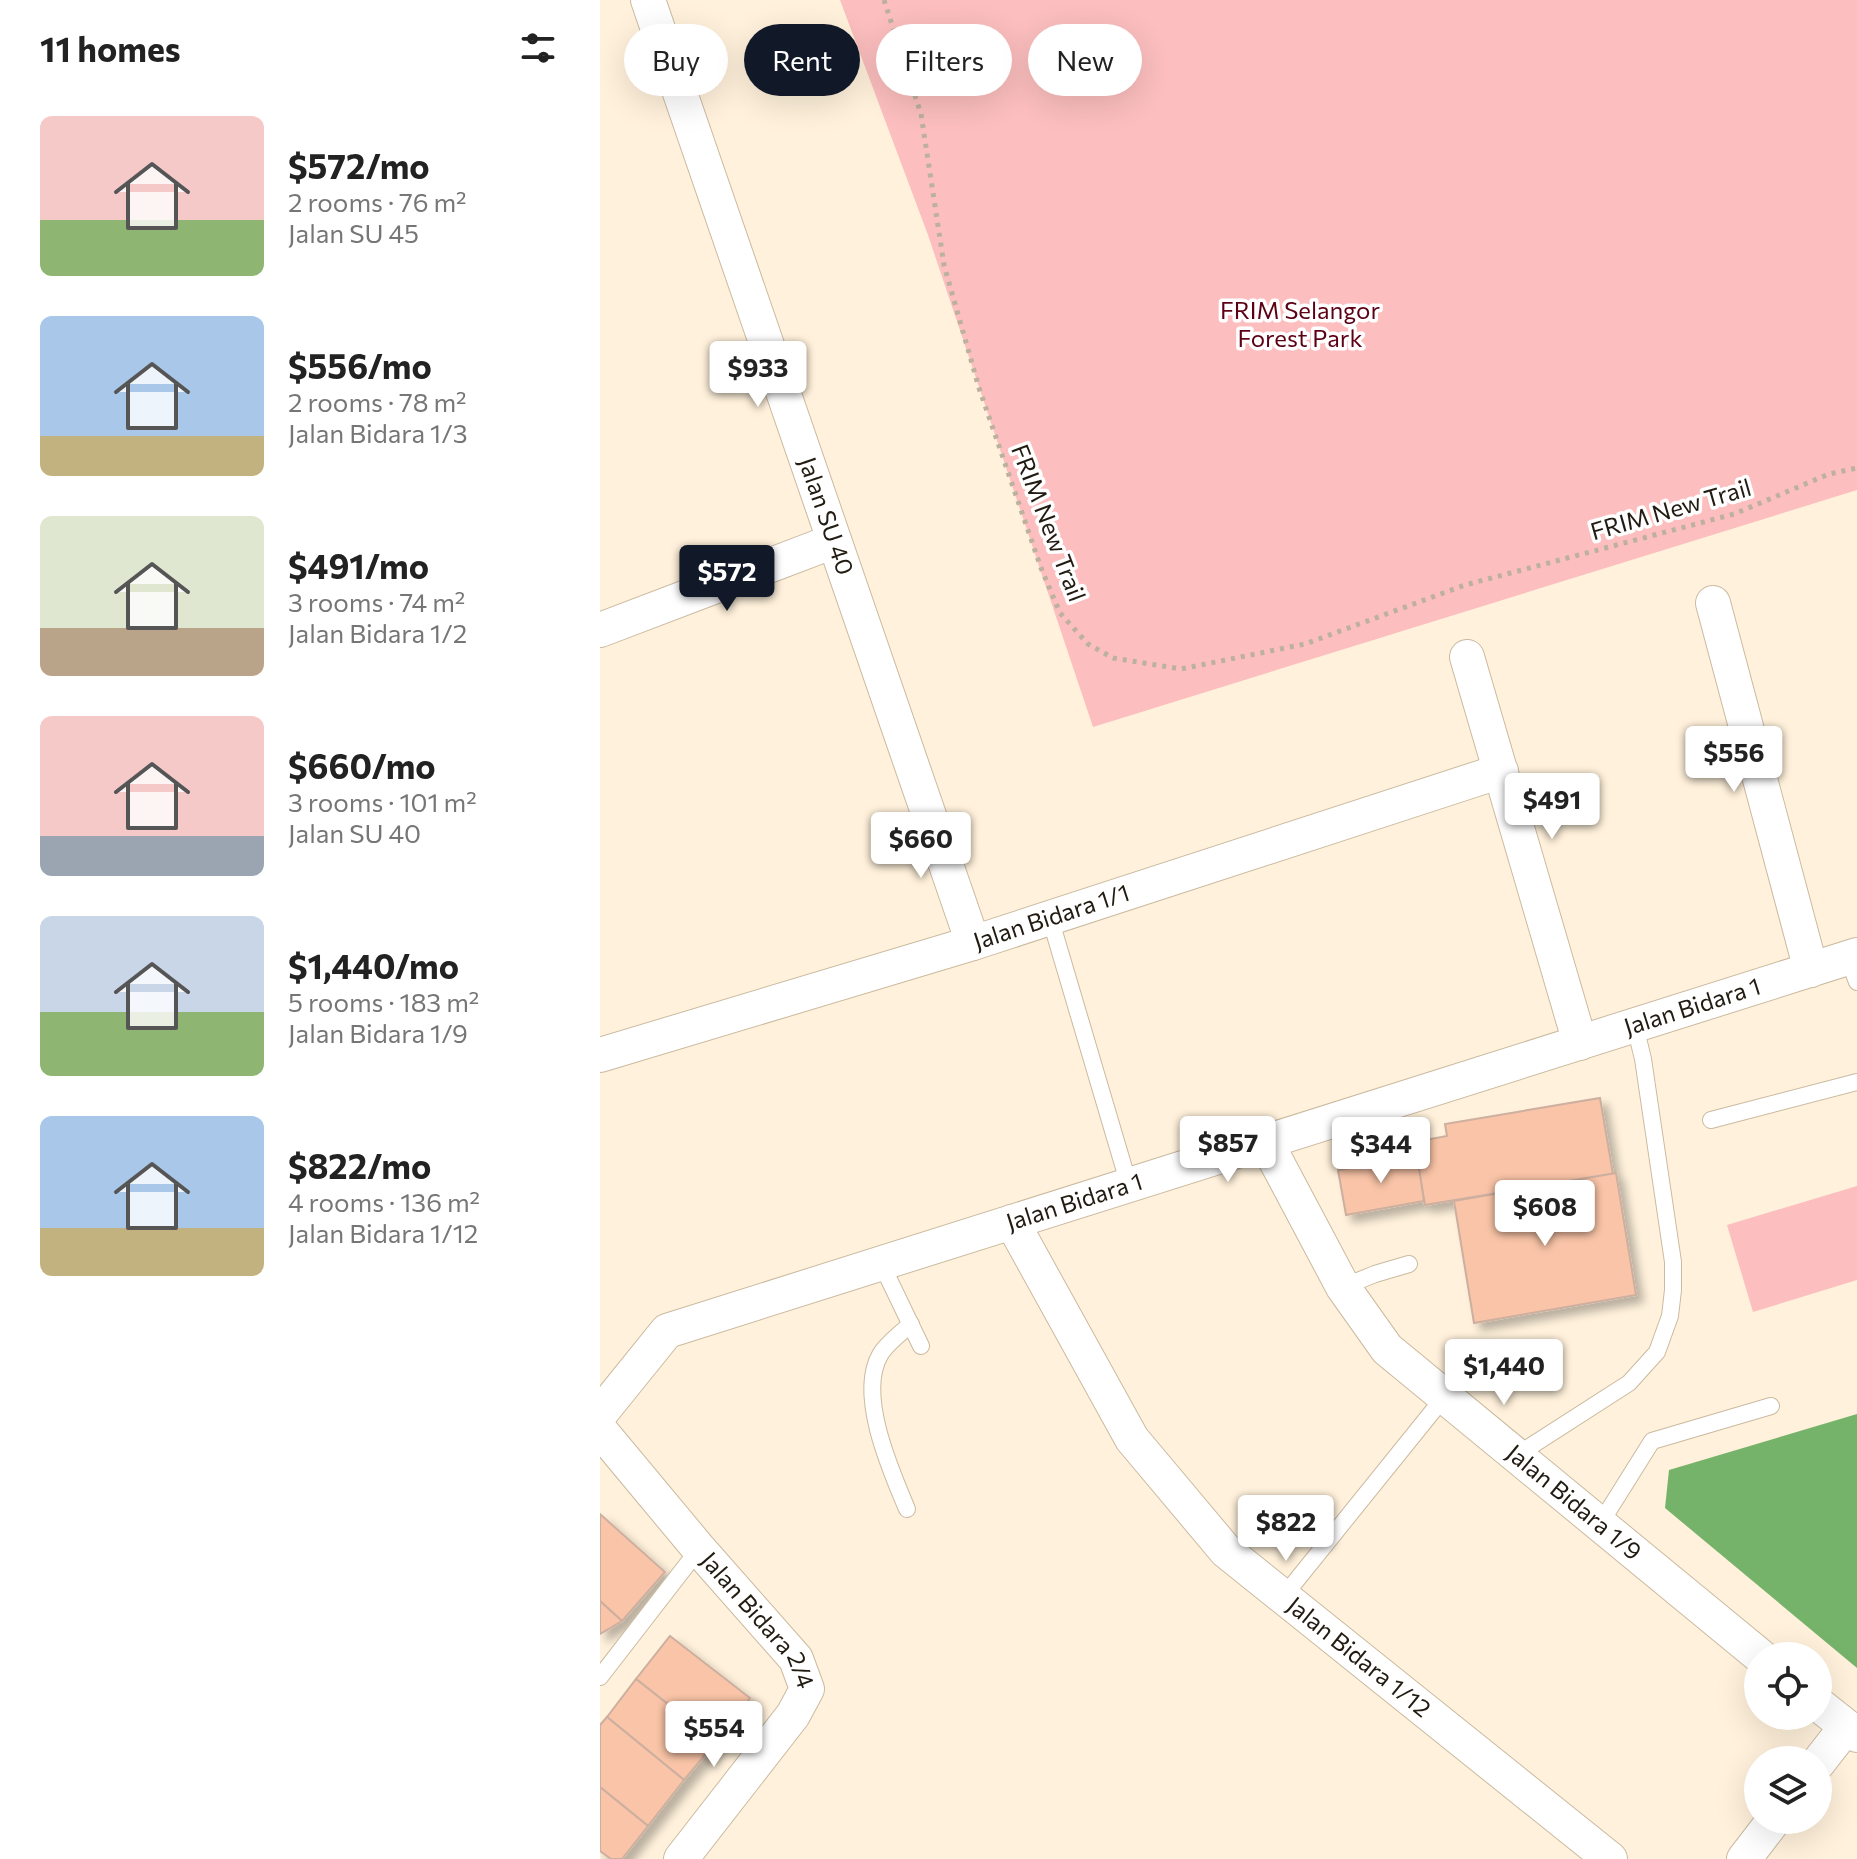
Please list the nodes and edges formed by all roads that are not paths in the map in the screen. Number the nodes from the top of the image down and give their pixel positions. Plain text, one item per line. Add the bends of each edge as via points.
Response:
1 (648, 0) edge
2 (834, 541) junction
3 (1713, 603) dead end
4 (600, 630) edge
5 (1467, 657) dead end
6 (1501, 771) junction
7 (1050, 918) junction
8 (973, 943) junction
9 (1854, 965) edge
10 (1811, 970) junction
11 (1635, 1026) junction
12 (1580, 1043) junction
13 (600, 1055) edge
14 (1857, 1082) edge
15 (1711, 1120) dead end
16 (1266, 1142) junction
17 (1129, 1185) junction
18 (1012, 1222) junction
19 (881, 1263) junction
20 (1409, 1264) dead end
21 (1343, 1287) junction
22 (911, 1324) junction
23 (921, 1346) dead end
24 (1445, 1396) junction
25 (1771, 1406) dead end
26 (600, 1414) edge
27 (600, 1430) edge
28 (1517, 1455) junction
29 (907, 1509) dead end
30 (1600, 1524) junction
31 (699, 1549) junction
32 (1283, 1597) junction
33 (1744, 1643) edge
34 (600, 1677) edge
35 (1832, 1715) edge
36 (1852, 1731) edge
37 (1832, 1750) edge
38 (1763, 1834) edge
39 (681, 1859) edge
40 (1610, 1859) edge
41 (1744, 1859) edge

1 - 2 street, Jalan SU 40
2 - 4 street
2 - 8 street, Jalan SU 40
3 - 10 street
5 - 6 street
6 - 7 street, Jalan Bidara 1/1
6 - 12 street
7 - 8 street, Jalan Bidara 1/1
7 - 17 lane
8 - 13 street, Jalan Bidara 1/1
9 - 10 street, Jalan Bidara 1
10 - 11 street, Jalan Bidara 1
11 - 12 street, Jalan Bidara 1
11 - 28 lane via 1673,1262 1670,1316 1657,1352 1629,1383
12 - 16 street, Jalan Bidara 1
14 - 15 lane
16 - 17 street, Jalan Bidara 1
16 - 21 street, Jalan Bidara 1/9
17 - 18 street, Jalan Bidara 1
18 - 19 street, Jalan Bidara 1
18 - 32 street, Jalan Bidara 1/12 via 1132,1439 1226,1551
19 - 22 lane
19 - 26 street, Jalan Bidara 1 via 667,1331
20 - 21 lane
21 - 24 street, Jalan Bidara 1/9 via 1387,1349
22 - 23 lane
22 - 29 lane via 880,1354 872,1381 885,1456
24 - 28 street, Jalan Bidara 1/9
24 - 32 lane
25 - 30 lane via 1652,1441
27 - 31 street, Jalan Bidara 2/4
28 - 30 street, Jalan Bidara 1/9
30 - 33 street, Jalan Bidara 1/9
31 - 34 lane
31 - 39 street, Jalan Bidara 2/4 via 796,1659 807,1689 793,1715
32 - 40 street, Jalan Bidara 1/12
35 - 36 street
36 - 37 street
38 - 41 street

